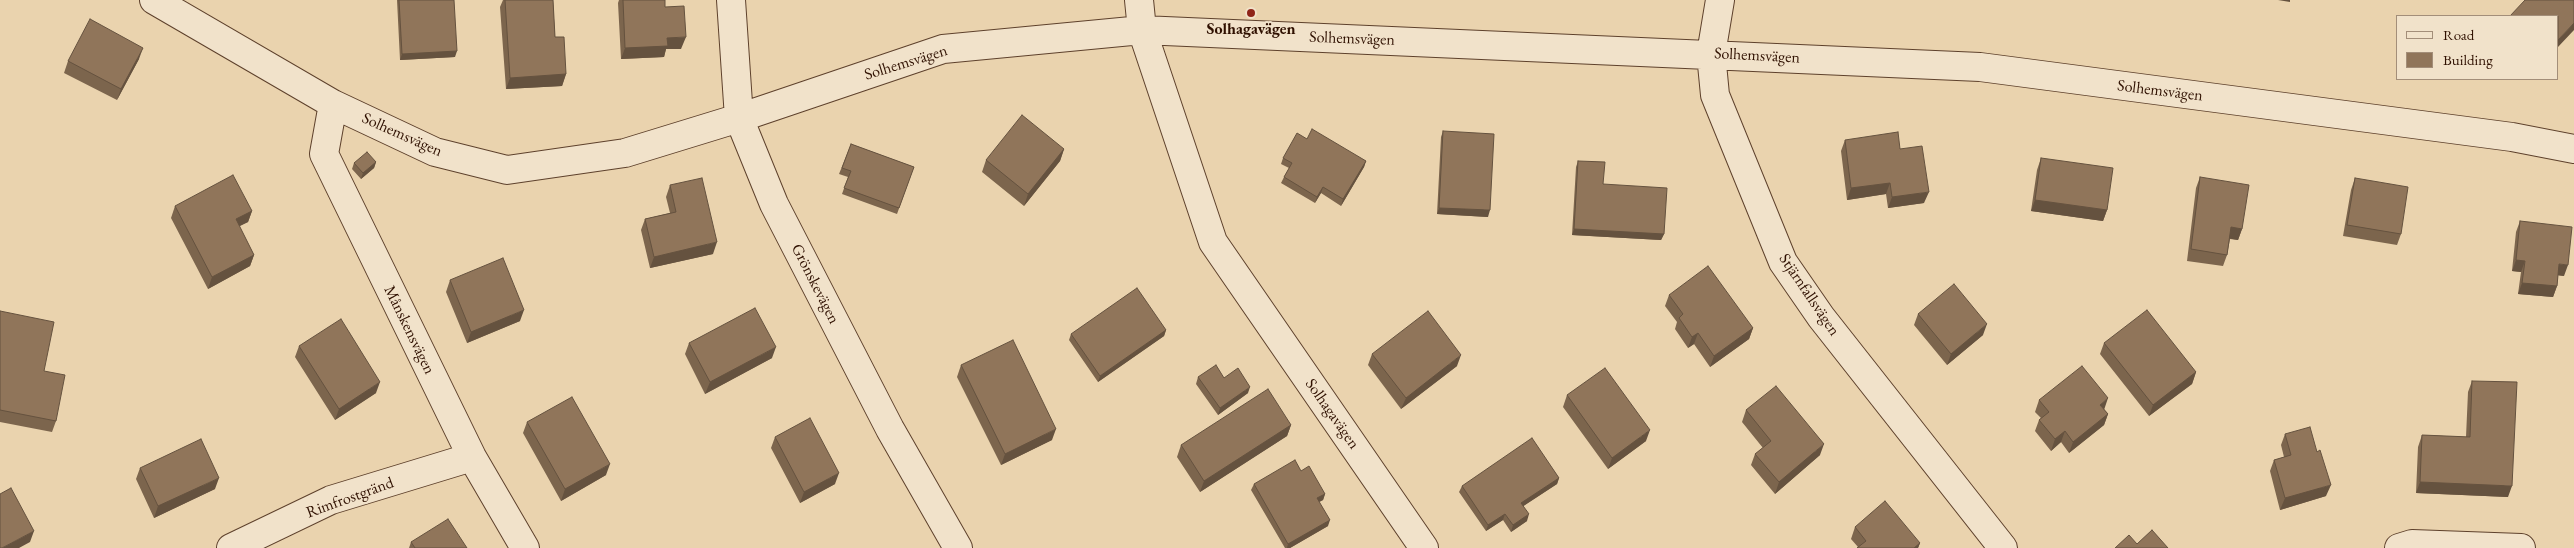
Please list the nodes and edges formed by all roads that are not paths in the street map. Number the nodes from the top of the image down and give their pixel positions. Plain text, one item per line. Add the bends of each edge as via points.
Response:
1 (154, 0) edge
2 (731, 0) edge
3 (1139, 0) edge
4 (1720, 0) edge
5 (1142, 30) junction
6 (1711, 54) junction
7 (333, 104) junction
8 (739, 118) junction
9 (2574, 149) edge
10 (472, 457) junction
11 (232, 548) edge
12 (525, 548) edge
13 (958, 548) edge
14 (1424, 548) edge
15 (2003, 548) edge
16 (2399, 548) edge
17 (2521, 548) edge

1 - 7 street, Solhemsvägen
2 - 8 street, Grönskevägen
3 - 5 street, Solhagavägen
4 - 6 street, Stjärnfallsvägen
5 - 6 street, Solhemsvägen
5 - 8 street, Solhemsvägen via 943,49
5 - 14 street, Solhagavägen via 1213,242
6 - 9 street, Solhemsvägen via 1980,67 2502,136
6 - 15 street, Stjärnfallsvägen via 1715,95 1783,262 1821,318
7 - 8 street, Solhemsvägen via 435,152 507,170 624,153
7 - 10 street, Månskensvägen via 324,154
8 - 13 street, Grönskevägen via 778,213 890,428
10 - 11 street, Rimfrostgränd via 331,500
10 - 12 street, Månskensvägen
16 - 17 street via 2412,544

